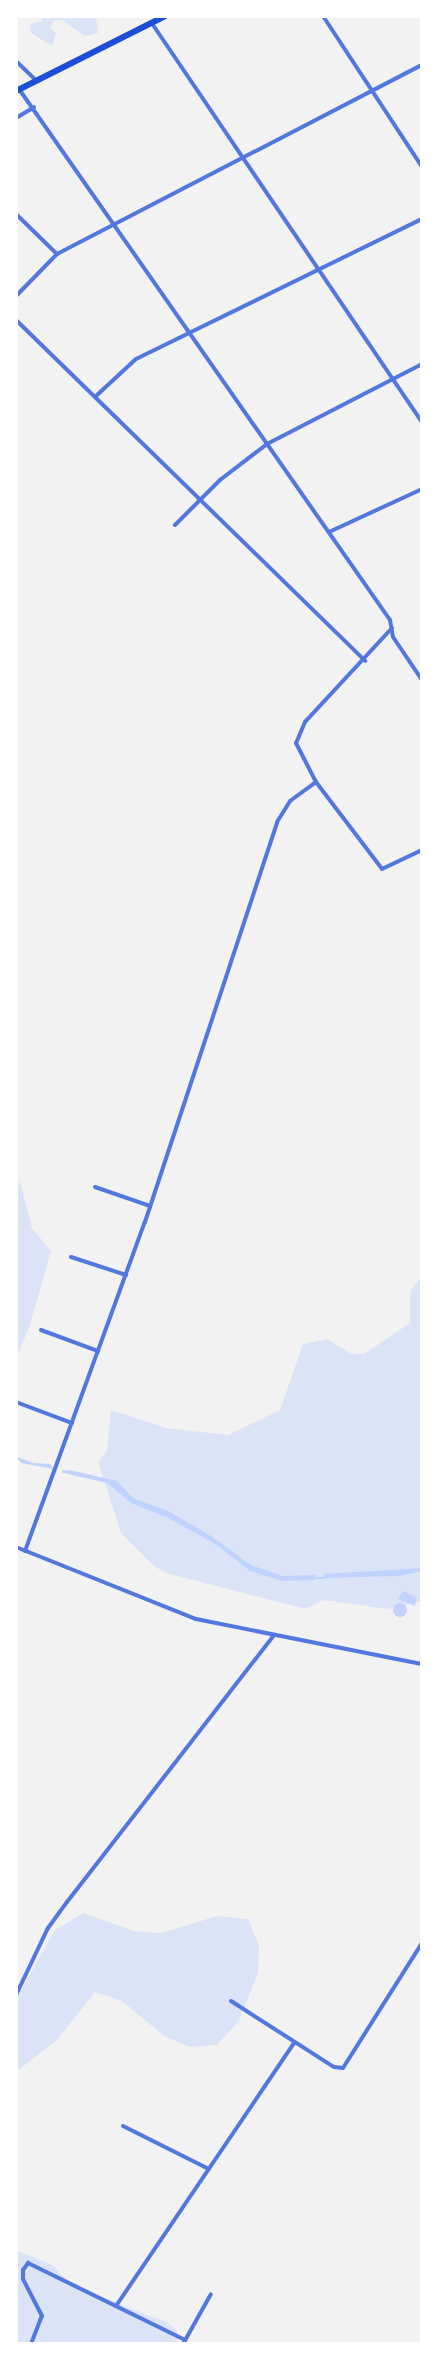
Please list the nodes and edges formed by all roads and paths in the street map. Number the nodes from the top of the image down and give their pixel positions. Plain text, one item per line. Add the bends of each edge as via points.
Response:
1 (165, 16) edge
2 (323, 16) edge
3 (151, 22) junction
4 (16, 61) edge
5 (422, 65) edge
6 (37, 81) junction
7 (18, 90) edge
8 (371, 90) junction
9 (34, 107) junction
10 (16, 118) edge
11 (242, 158) junction
12 (422, 167) edge
13 (16, 214) edge
14 (422, 219) edge
15 (115, 224) junction
16 (57, 254) junction
17 (318, 269) junction
18 (16, 296) edge
19 (16, 320) edge
20 (189, 331) junction
21 (422, 364) edge
22 (392, 379) junction
23 (96, 396) junction
24 (422, 422) edge
25 (267, 444) junction
26 (422, 489) edge
27 (200, 500) junction
28 (176, 525) dead end
29 (329, 532) junction
30 (392, 628) junction
31 (365, 660) junction
32 (422, 680) edge
33 (316, 782) junction
34 (422, 850) edge
35 (96, 1188) dead end
36 (150, 1206) junction
37 (71, 1257) dead end
38 (126, 1275) junction
39 (41, 1330) dead end
40 (98, 1351) junction
41 (16, 1402) edge
42 (72, 1423) junction
43 (16, 1548) edge
44 (26, 1551) junction
45 (273, 1636) junction
46 (422, 1664) edge
47 (422, 1943) edge
48 (16, 1995) edge
49 (231, 2001) dead end
50 (294, 2043) junction
51 (123, 2126) dead end
52 (209, 2169) junction
53 (211, 2294) dead end
54 (116, 2306) junction
55 (184, 2342) edge
56 (31, 2344) edge

1 - 3 main road
2 - 8 street
3 - 6 main road
3 - 11 street
4 - 6 street
5 - 8 street
6 - 7 main road
7 - 9 street
8 - 11 street
8 - 12 street
9 - 10 street
9 - 15 street
11 - 15 street
11 - 17 street
13 - 16 street
14 - 17 street
15 - 16 street
15 - 20 street
16 - 18 street
17 - 20 street
17 - 22 street
19 - 23 street
20 - 23 street via 136,359
20 - 25 street
21 - 22 street
22 - 24 street
22 - 25 street
23 - 27 street
25 - 27 street via 220,480
25 - 29 street
26 - 29 street
27 - 28 street
27 - 31 street
29 - 30 street via 390,620
30 - 31 street
30 - 32 street via 393,636
31 - 33 street via 299,731 296,743 301,758
33 - 34 street via 382,869
33 - 36 street via 290,801 277,822
35 - 36 street
36 - 38 street
37 - 38 street
38 - 40 street
39 - 40 street
40 - 42 street
41 - 42 street
42 - 44 street
43 - 44 street
44 - 45 street via 196,1619
45 - 46 street
45 - 48 street via 48,1928
47 - 50 street via 343,2068 334,2067
49 - 50 street
50 - 52 street
51 - 52 street
52 - 54 street
53 - 55 street
54 - 55 street
54 - 56 street via 28,2263 23,2270 23,2279 42,2316

